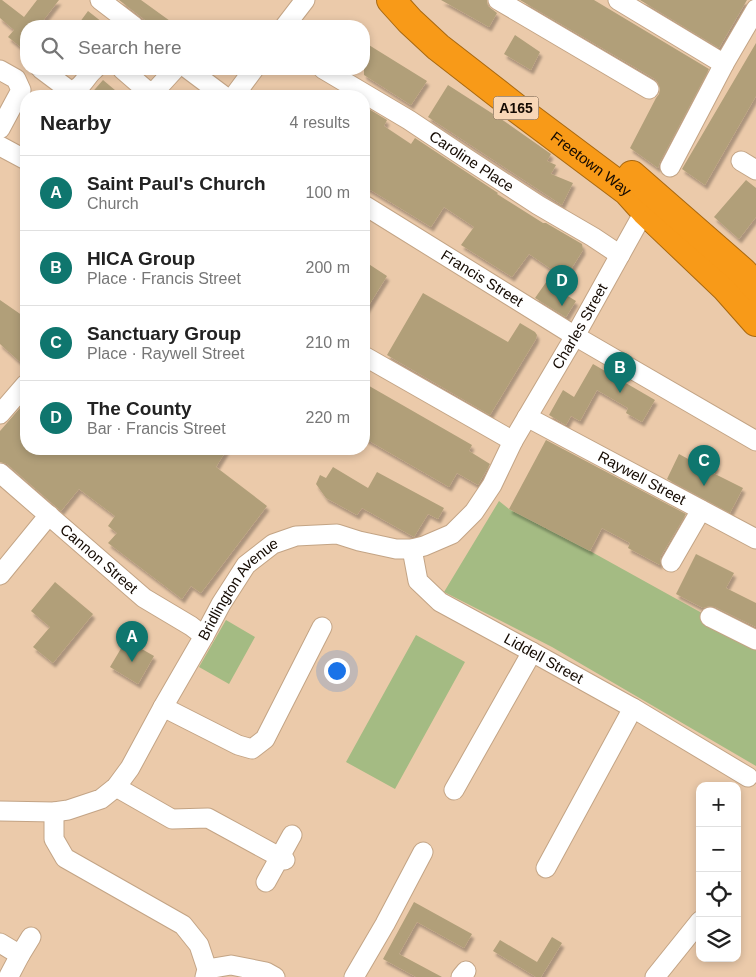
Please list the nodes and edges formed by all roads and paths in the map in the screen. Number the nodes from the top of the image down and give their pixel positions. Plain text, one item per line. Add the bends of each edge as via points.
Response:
1 (100, 0) edge
2 (304, 0) edge
3 (391, 0) edge
4 (415, 0) edge
5 (498, 0) edge
6 (618, 0) edge
7 (756, 9) edge
8 (126, 20) edge
9 (289, 20) edge
10 (724, 64) junction
11 (0, 70) edge
12 (49, 75) edge
13 (88, 75) edge
14 (129, 75) edge
15 (170, 75) edge
16 (196, 75) edge
17 (250, 75) edge
18 (333, 75) edge
19 (648, 89) dead end
20 (22, 90) edge
21 (69, 90) edge
22 (76, 90) edge
23 (148, 90) edge
24 (156, 90) edge
25 (216, 90) edge
26 (238, 90) edge
27 (358, 90) edge
28 (20, 94) edge
29 (370, 97) edge
30 (0, 129) edge
31 (0, 146) edge
32 (20, 157) edge
33 (670, 167) dead end
34 (649, 202) junction
35 (370, 209) edge
36 (695, 244) junction
37 (623, 249) junction
38 (756, 277) edge
39 (756, 287) edge
40 (756, 322) edge
41 (575, 336) junction
42 (370, 359) edge
43 (20, 391) edge
44 (0, 414) edge
45 (527, 417) junction
46 (513, 441) junction
47 (756, 441) edge
48 (0, 472) edge
49 (701, 510) junction
50 (49, 515) junction
51 (756, 539) edge
52 (412, 549) junction
53 (671, 562) dead end
54 (0, 575) edge
55 (710, 617) dead end
56 (322, 627) dead end
57 (204, 636) junction
58 (756, 640) edge
59 (532, 652) junction
60 (163, 707) junction
61 (633, 708) junction
62 (748, 777) dead end
63 (116, 787) junction
64 (454, 790) dead end
65 (0, 811) edge
66 (54, 812) junction
67 (292, 835) dead end
68 (423, 852) dead end
69 (282, 859) junction
70 (546, 868) dead end
71 (266, 882) dead end
72 (696, 926) edge
73 (31, 937) dead end
74 (0, 943) edge
75 (20, 955) junction
76 (206, 973) edge
77 (9, 976) edge
78 (275, 977) edge
79 (354, 977) edge
80 (655, 977) edge

1 - 8 street
2 - 9 street
3 - 34 highway, Freetown Way / A165 via 438,47 515,108 627,191
4 - 34 highway, Freetown Way / A165 via 467,51 596,147
5 - 19 street
6 - 10 street
7 - 10 street
10 - 33 street
11 - 20 street via 16,79
12 - 21 street
13 - 22 street
14 - 23 street
15 - 24 street
16 - 25 street
17 - 26 street
18 - 27 street, Caroline Place
28 - 30 street
29 - 37 street, Caroline Place via 538,205 592,237
31 - 32 street
34 - 36 highway, Freetown Way / A165
34 - 37 street, Charles Street
35 - 41 street, Francis Street
36 - 37 street via 654,235 638,237
36 - 38 street via 725,246
36 - 39 highway, Freetown Way / A165 via 742,272
36 - 40 highway, Freetown Way / A165 via 725,287
37 - 41 street, Charles Street
41 - 45 street, Charles Street
41 - 47 street, Francis Street
42 - 46 street
43 - 44 street
45 - 46 street, Charles Street
45 - 49 street, Raywell Street
46 - 52 street, Bridlington Avenue via 492,485 474,512 452,534
48 - 50 street, Cannon Street
49 - 51 street, Raywell Street
49 - 53 street
50 - 54 street
50 - 57 street, Cannon Street via 144,598
52 - 57 street, Bridlington Avenue via 396,549 337,534 296,536 273,544 246,565 220,604
52 - 59 street, Liddell Street via 418,582 440,602
55 - 58 street
56 - 60 street via 265,739 252,749 238,746
57 - 60 street, Bridlington Avenue
59 - 61 street, Liddell Street
59 - 64 street
60 - 63 street, Bridlington Avenue
61 - 62 street, Liddell Street
61 - 70 street
63 - 66 street, Bridlington Avenue via 101,799
63 - 69 street via 172,819 208,818
65 - 66 street, Bridlington Avenue
66 - 76 street via 54,839 65,858 183,925 199,945
67 - 69 street
68 - 79 street
69 - 71 street
72 - 80 street
73 - 75 street
74 - 75 street
75 - 77 street
76 - 78 street via 231,965

